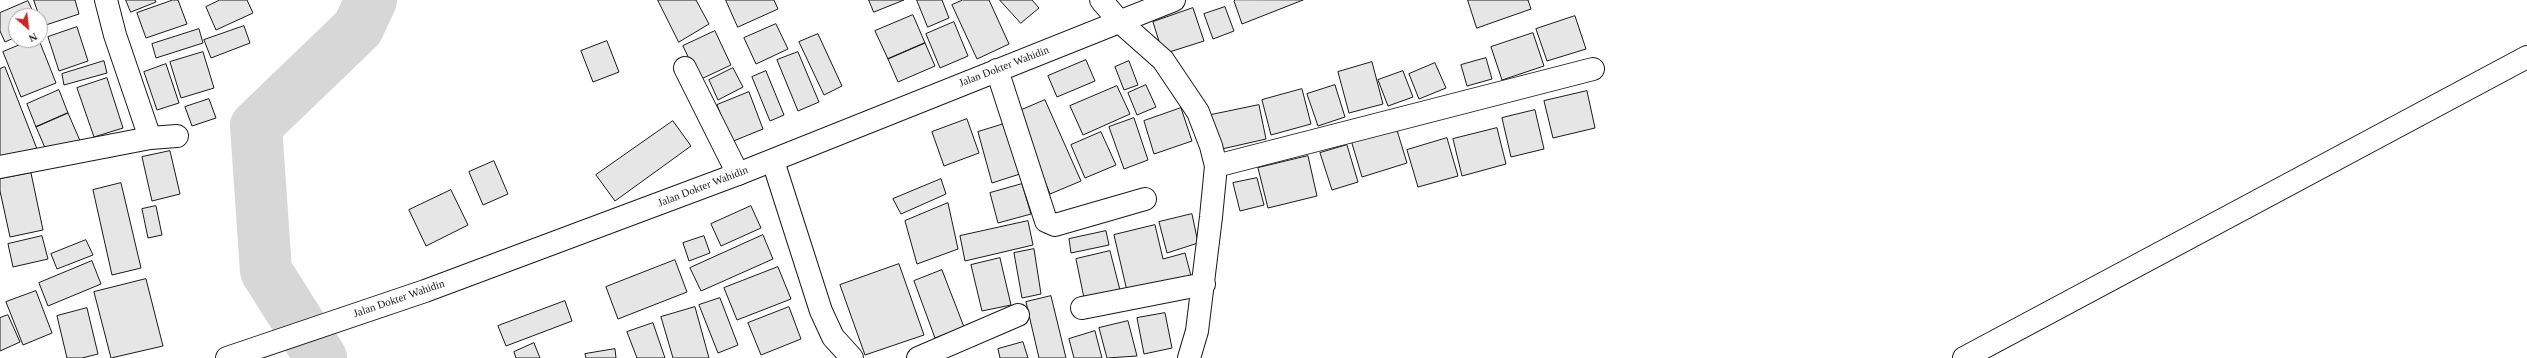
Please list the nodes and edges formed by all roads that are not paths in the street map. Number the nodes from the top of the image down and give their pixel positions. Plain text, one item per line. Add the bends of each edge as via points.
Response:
1 (106, 0) edge
2 (1101, 0) edge
3 (1174, 0) edge
4 (1119, 21) junction
5 (2527, 57) edge
6 (685, 68) dead end
7 (1593, 69) dead end
8 (997, 70) junction
9 (177, 136) dead end
10 (150, 138) junction
11 (773, 161) junction
12 (1216, 166) junction
13 (0, 167) edge
14 (738, 174) junction
15 (1145, 199) dead end
16 (1204, 284) junction
17 (1082, 308) dead end
18 (1018, 315) dead end
19 (227, 358) edge
20 (852, 358) edge
21 (918, 358) edge
22 (1189, 358) edge
23 (1964, 358) edge

1 - 10 street
2 - 4 street
3 - 4 street, Jalan Dokter Wahidin
4 - 8 street, Jalan Dokter Wahidin
4 - 12 street via 1163,60 1198,112
5 - 23 street
6 - 14 street
7 - 12 street
8 - 11 street, Jalan Dokter Wahidin
8 - 15 street via 1046,221 1055,225
9 - 10 street
10 - 13 street
11 - 14 street, Jalan Dokter Wahidin
11 - 20 street via 821,311 833,338
12 - 16 street
14 - 19 street, Jalan Dokter Wahidin via 424,291
16 - 17 street
16 - 22 street via 1197,331
18 - 21 street

